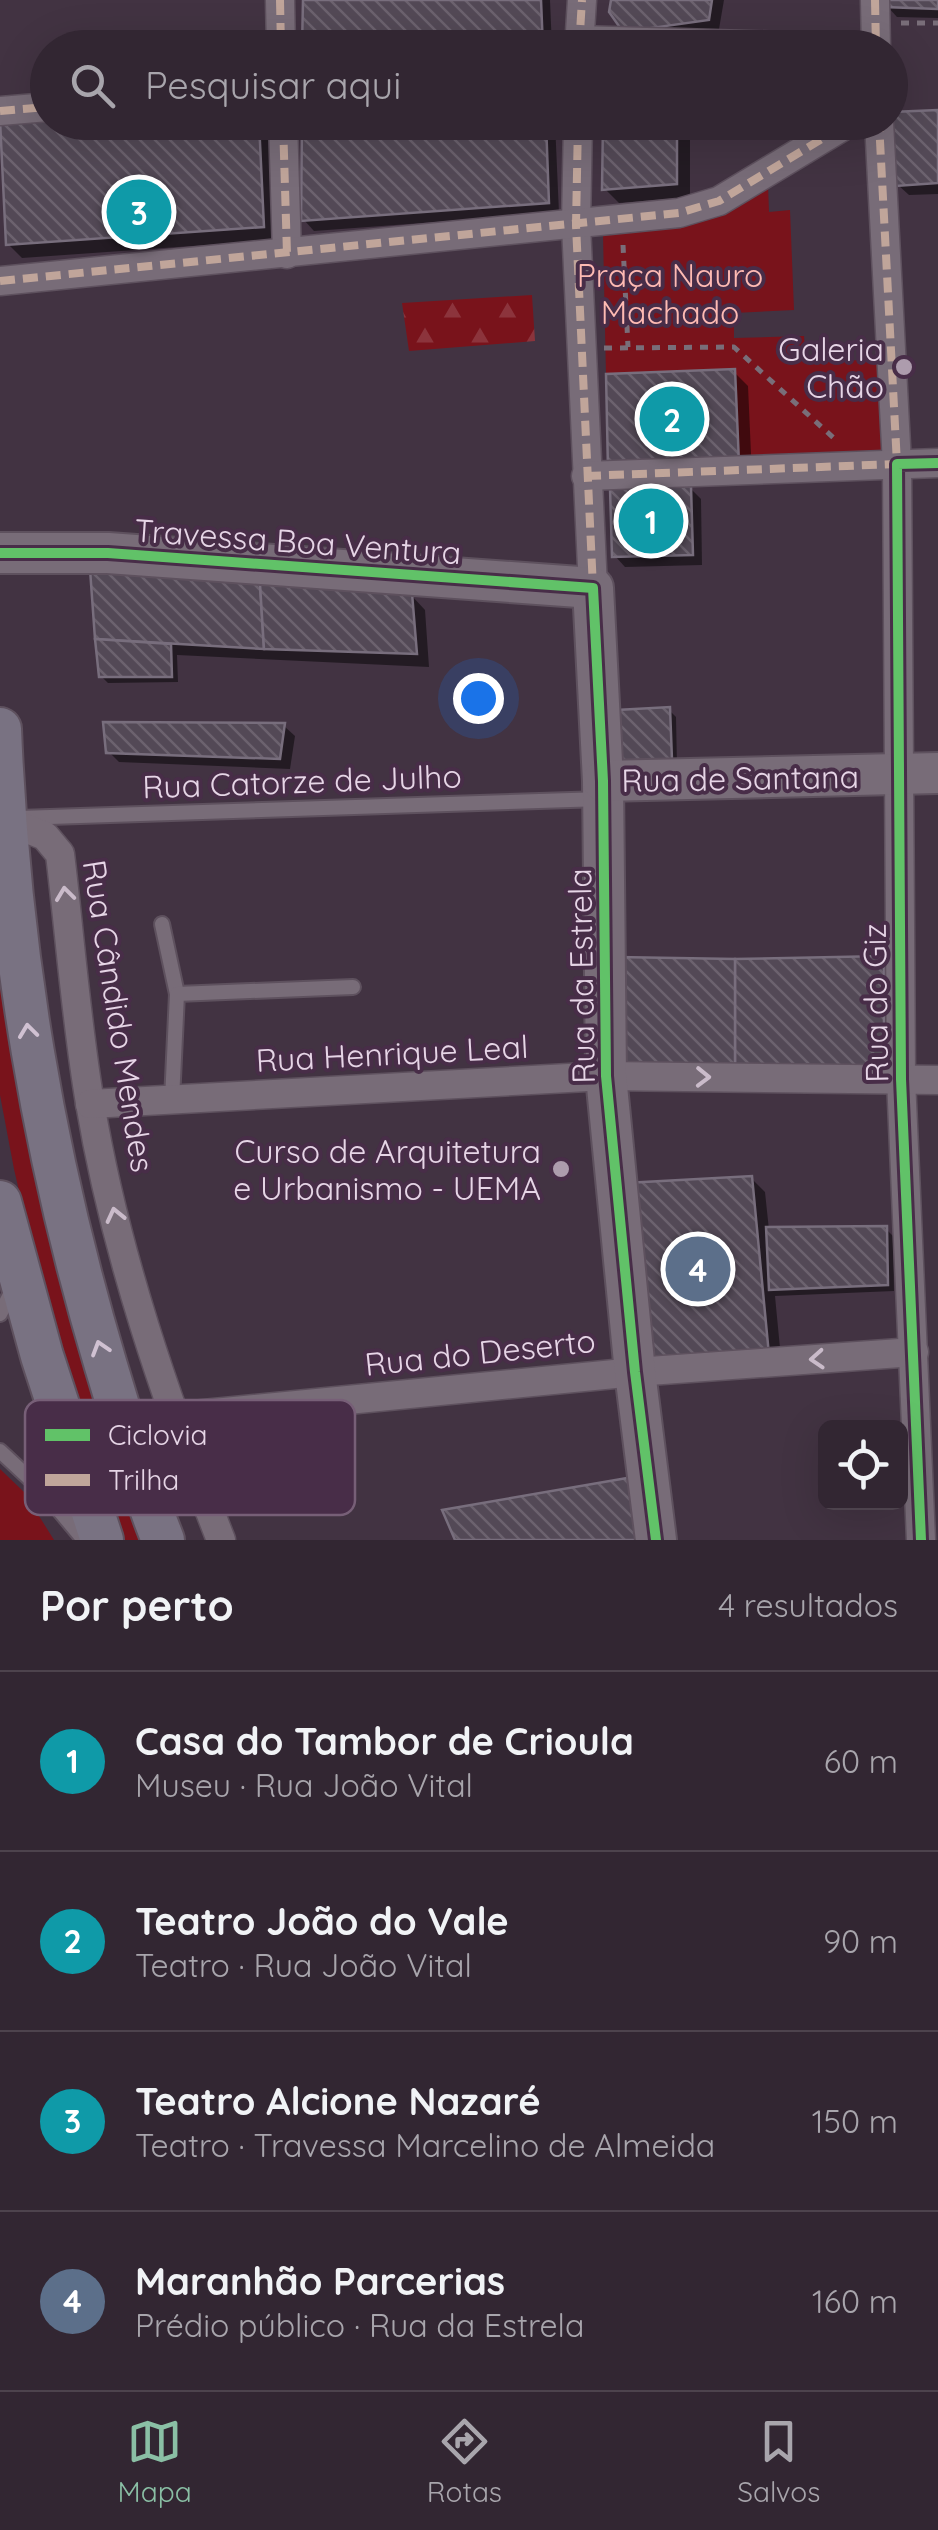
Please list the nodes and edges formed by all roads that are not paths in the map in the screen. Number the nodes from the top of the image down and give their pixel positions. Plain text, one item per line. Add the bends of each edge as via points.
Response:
1 (280, 0) edge
2 (582, 0) edge
3 (281, 30) edge
4 (580, 30) edge
5 (30, 108) edge
6 (0, 110) edge
7 (283, 140) edge
8 (578, 140) edge
9 (820, 140) edge
10 (879, 140) edge
11 (576, 226) junction
12 (286, 254) junction
13 (0, 281) edge
14 (938, 463) edge
15 (897, 464) junction
16 (586, 476) junction
17 (0, 553) edge
18 (593, 588) junction
19 (0, 729) edge
20 (938, 773) edge
21 (897, 774) junction
22 (603, 790) junction
23 (3, 829) edge
24 (162, 924) dead end
25 (353, 988) dead end
26 (177, 994) junction
27 (606, 1076) junction
28 (901, 1079) junction
29 (938, 1080) edge
30 (172, 1100) junction
31 (90, 1104) junction
32 (0, 1202) edge
33 (9, 1296) edge
34 (914, 1352) junction
35 (635, 1372) junction
36 (927, 1398) edge
37 (50, 1400) edge
38 (116, 1400) edge
39 (168, 1400) edge
40 (354, 1400) edge
41 (0, 1452) edge
42 (25, 1475) edge
43 (63, 1515) edge
44 (93, 1515) edge
45 (154, 1515) edge
46 (212, 1515) edge
47 (84, 1540) edge
48 (102, 1540) edge
49 (163, 1540) edge
50 (222, 1540) edge
51 (656, 1540) edge
52 (921, 1540) edge

1 - 3 street
2 - 4 street
5 - 6 street
7 - 12 street
8 - 11 street, Rua da Estrela
9 - 11 street via 719,201
10 - 15 street, Rua do Giz
11 - 12 street
11 - 16 street, Rua da Estrela
12 - 13 street
14 - 15 street
15 - 16 street
15 - 21 street, Rua do Giz
16 - 18 street, Rua da Estrela
17 - 18 street, Travessa Boa Ventura via 108,553
18 - 22 street, Rua da Estrela
19 - 23 main road
20 - 21 street, Rua de Santana
21 - 22 street, Rua de Santana
21 - 28 street, Rua do Giz
22 - 23 lane, Rua Catorze de Julho
22 - 27 street, Rua da Estrela
31 -> 23 street, Rua Cândido Mendes via 60,854 45,836
38 -> 23 main road via 42,1121
24 - 26 lane
25 - 26 lane
26 - 30 lane
27 -> 28 street, Rua Henrique Leal
27 - 30 street, Rua Henrique Leal
27 - 35 street, Rua da Estrela
28 - 29 street, Rua Henrique Leal
28 - 34 street, Rua do Giz
30 - 31 street, Rua Henrique Leal
39 -> 31 street, Rua Cândido Mendes via 127,1266
32 - 33 main road
33 - 37 main road
34 -> 35 street, Rua do Deserto
34 - 36 street, Rua do Giz
35 - 40 street, Rua do Deserto
35 - 51 street, Rua da Estrela
36 - 52 street, Rua do Giz
41 - 42 lane
43 - 47 lane
44 - 48 main road
49 -> 45 main road
46 - 50 street, Rua Cândido Mendes

